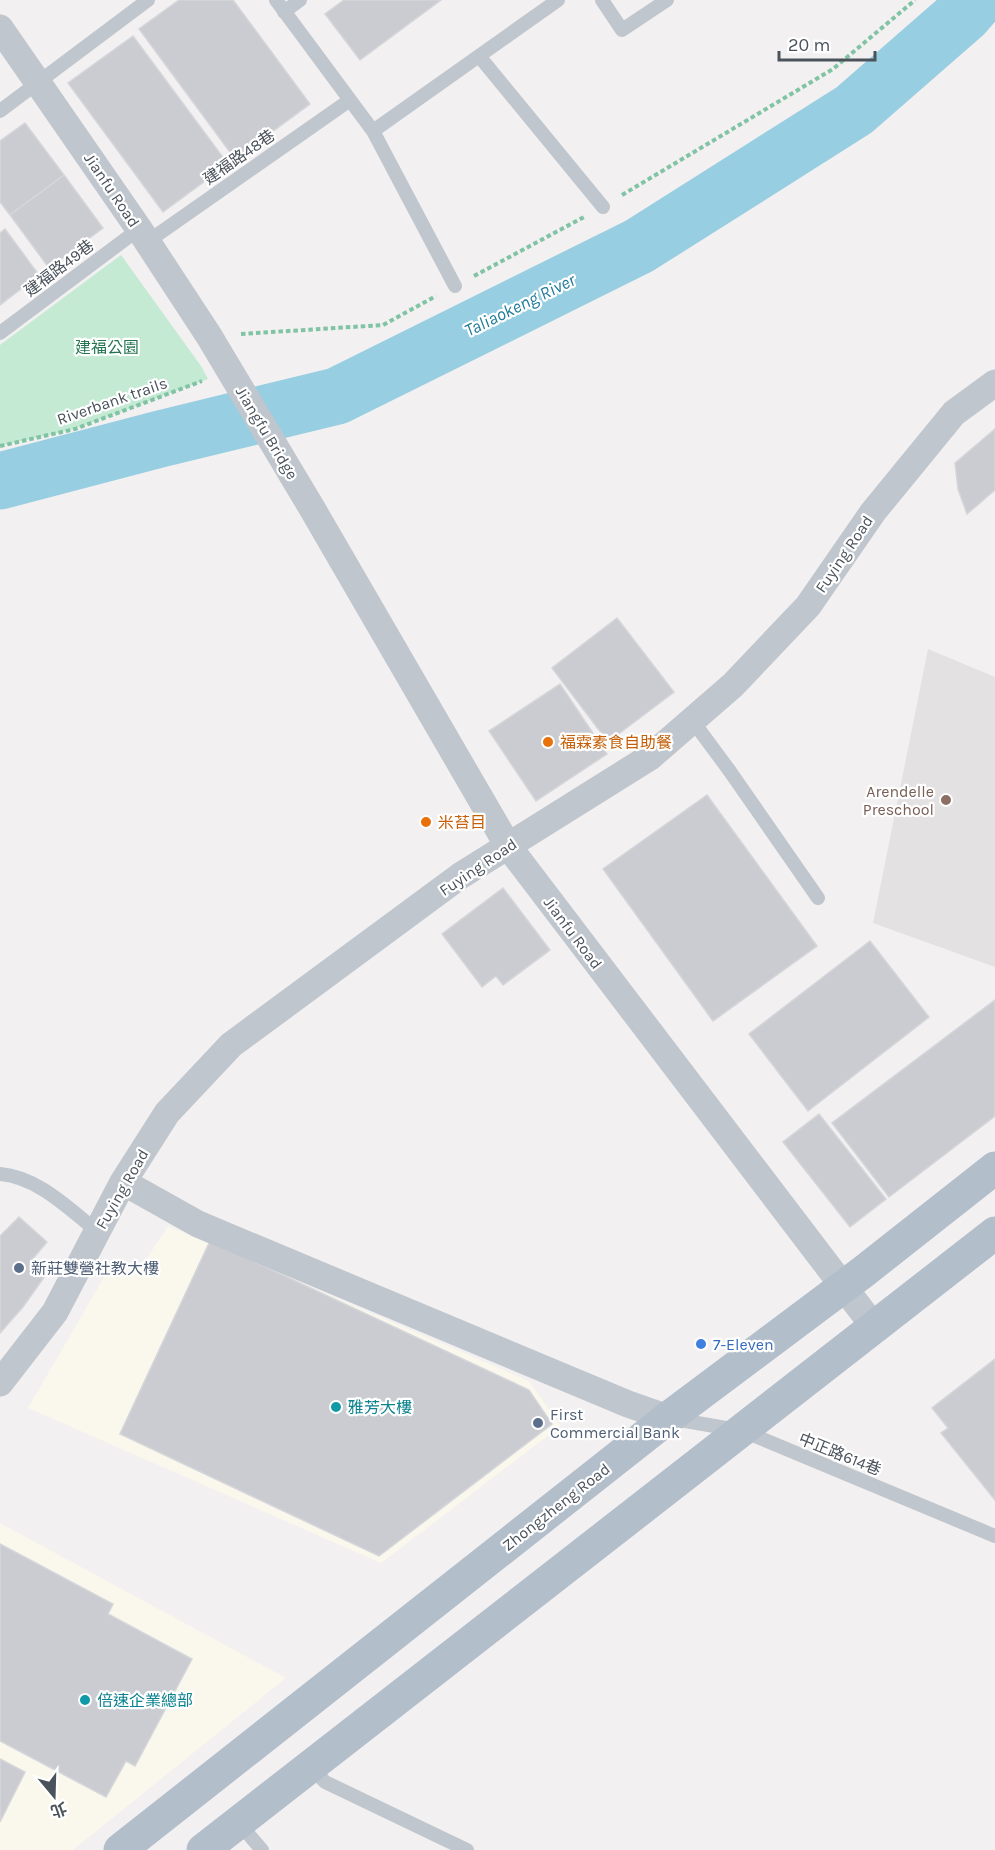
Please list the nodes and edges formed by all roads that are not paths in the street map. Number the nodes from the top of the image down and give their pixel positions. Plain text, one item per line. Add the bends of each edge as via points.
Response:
1 (148, 0) edge
2 (276, 0) edge
3 (300, 0) edge
4 (558, 0) edge
5 (602, 0) edge
6 (667, 0) edge
7 (284, 12) junction
8 (0, 28) edge
9 (479, 56) junction
10 (38, 82) junction
11 (350, 100) junction
12 (0, 111) edge
13 (373, 131) junction
14 (603, 207) dead end
15 (143, 235) junction
16 (455, 286) dead end
17 (0, 333) edge
18 (226, 363) joint
19 (995, 383) edge
20 (313, 510) joint
21 (692, 720) junction
22 (508, 846) junction
23 (818, 898) dead end
24 (995, 1168) edge
25 (0, 1174) edge
26 (123, 1182) junction
27 (97, 1232) junction
28 (995, 1233) edge
29 (843, 1287) junction
30 (875, 1329) junction
31 (0, 1383) edge
32 (669, 1418) junction
33 (743, 1431) junction
34 (995, 1536) edge
35 (310, 1766) junction
36 (238, 1822) junction
37 (120, 1850) edge
38 (202, 1850) edge
39 (262, 1850) edge
40 (467, 1850) edge

1 - 10 lane
2 - 7 lane
3 - 7 lane
4 - 9 lane
5 - 6 lane via 622,30
7 - 11 lane
8 - 10 street, Jianfu Road
9 - 13 lane
9 - 14 lane
10 - 12 lane
10 - 15 street, Jianfu Road
11 - 13 lane
11 - 15 lane, 建福路48巷
13 - 16 lane
15 - 17 lane, 建福路49巷
15 - 18 street, Jianfu Road
18 - 20 street, Jiangfu Bridge
19 - 21 street, Fuying Road via 954,413 873,512 808,606 734,685
20 - 22 street, Jianfu Road
21 - 22 street, Fuying Road via 650,757
21 - 23 lane
22 - 26 street, Fuying Road via 460,876 231,1045 166,1113
22 - 29 street, Jianfu Road
24 - 29 main road, Zhongzheng Road
25 - 27 lane via 13,1175 46,1191
26 - 27 street, Fuying Road
26 - 32 street via 198,1224
27 - 31 street, Fuying Road via 55,1312
28 - 30 main road
29 - 30 street, Jianfu Road
29 - 32 main road, Zhongzheng Road
30 - 33 main road
32 - 33 lane, 中正路614巷
32 - 37 main road, Zhongzheng Road
33 - 34 lane, 中正路614巷
33 - 35 main road
35 - 36 main road
35 - 40 lane via 325,1782
36 - 38 main road
36 - 39 lane

